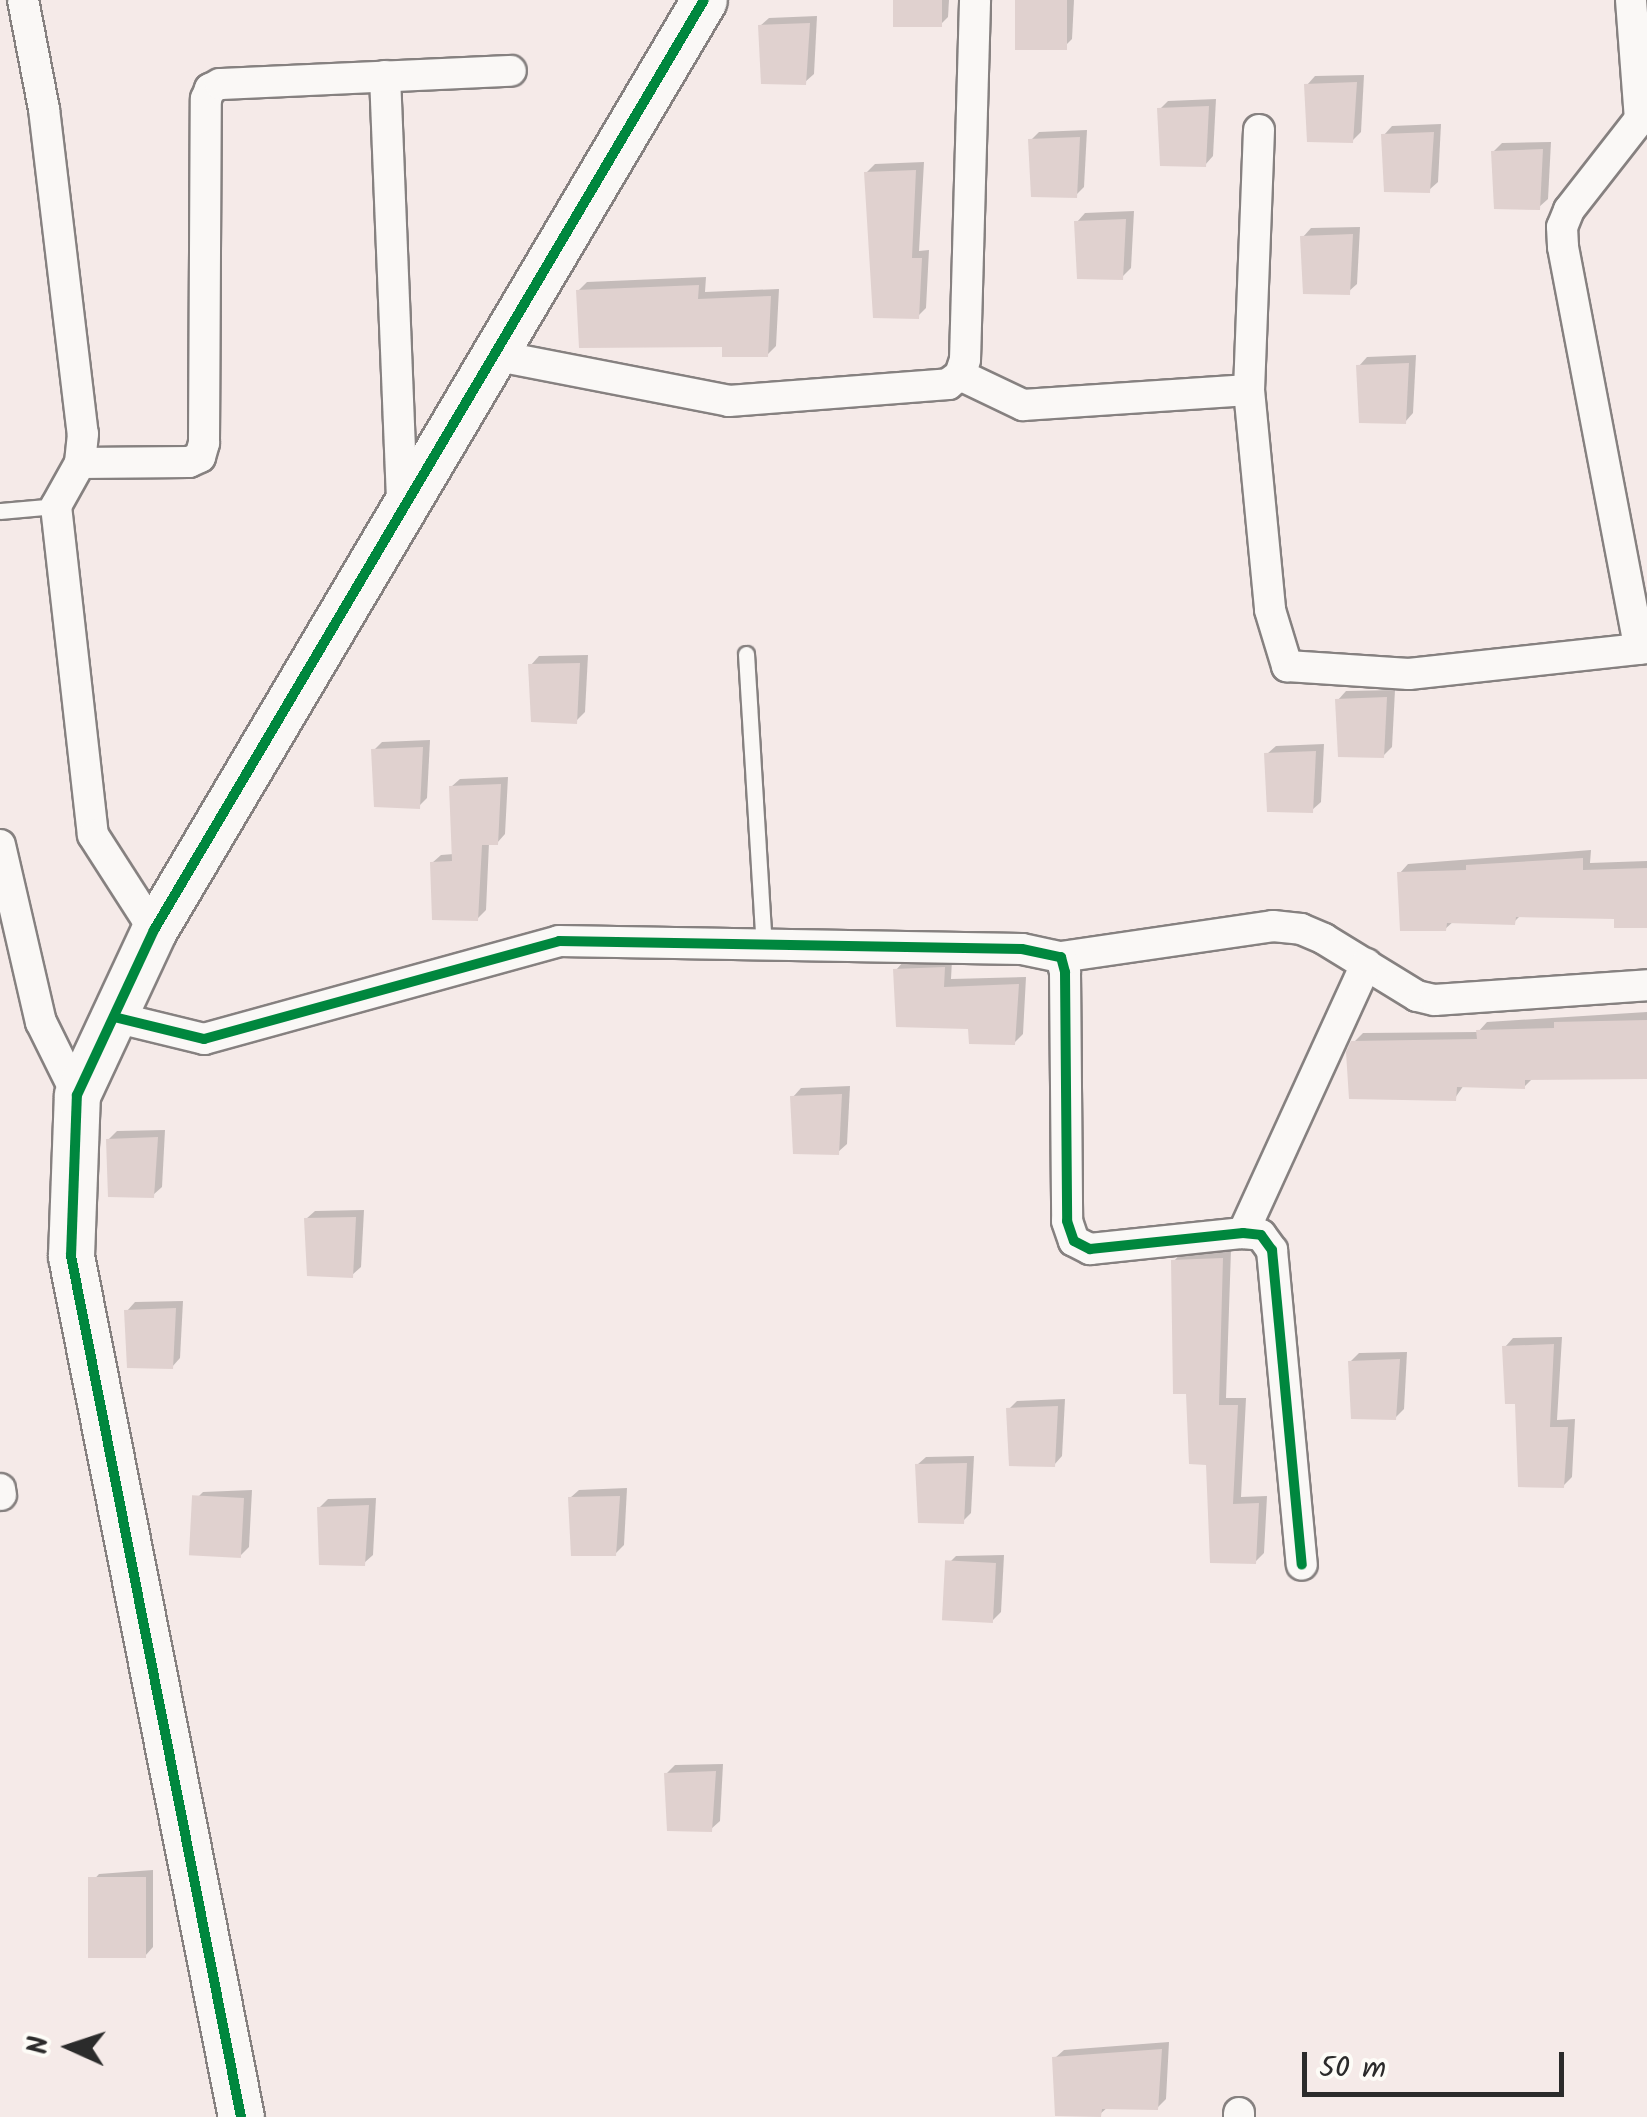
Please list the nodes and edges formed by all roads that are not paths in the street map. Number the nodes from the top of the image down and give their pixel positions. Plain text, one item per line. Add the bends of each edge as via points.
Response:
1 (20, 0) edge
2 (704, 0) edge
3 (975, 0) edge
4 (1631, 0) edge
5 (0, 6) edge
6 (510, 71) dead end
7 (385, 76) junction
8 (1259, 130) dead end
9 (493, 355) junction
10 (960, 375) junction
11 (1248, 390) junction
12 (80, 464) junction
13 (56, 506) junction
14 (402, 510) junction
15 (0, 511) edge
16 (1643, 649) edge
17 (746, 654) dead end
18 (0, 845) edge
19 (154, 930) junction
20 (764, 945) junction
21 (1061, 957) junction
22 (1366, 964) junction
23 (1647, 985) edge
24 (114, 1017) junction
25 (77, 1095) junction
26 (1244, 1233) junction
27 (1302, 1565) dead end
28 (241, 2117) edge

1 - 5 street
1 - 12 street via 44,108 62,247 83,434
2 - 9 street
3 - 10 street
4 - 16 street via 1640,119 1569,210 1562,247
6 - 7 street
7 - 12 street via 210,89 200,457
7 - 14 street
8 - 11 street
9 - 10 street via 729,401 948,384
9 - 14 street
10 - 11 street via 1023,405
11 - 16 street via 1270,610 1287,666 1409,674
12 - 13 street
13 - 15 lane
13 - 19 street via 93,835
14 - 19 street
17 - 20 lane
18 - 25 street via 41,1022
19 - 24 street
20 - 21 street via 1022,949
20 - 24 street via 559,941 204,1039
21 - 22 street via 1273,926 1301,930
21 - 26 street via 1067,1221 1074,1242 1090,1248
22 - 23 street via 1435,1000
22 - 26 street
24 - 25 street
25 - 28 street via 70,1256
26 - 27 street via 1261,1236 1272,1250

